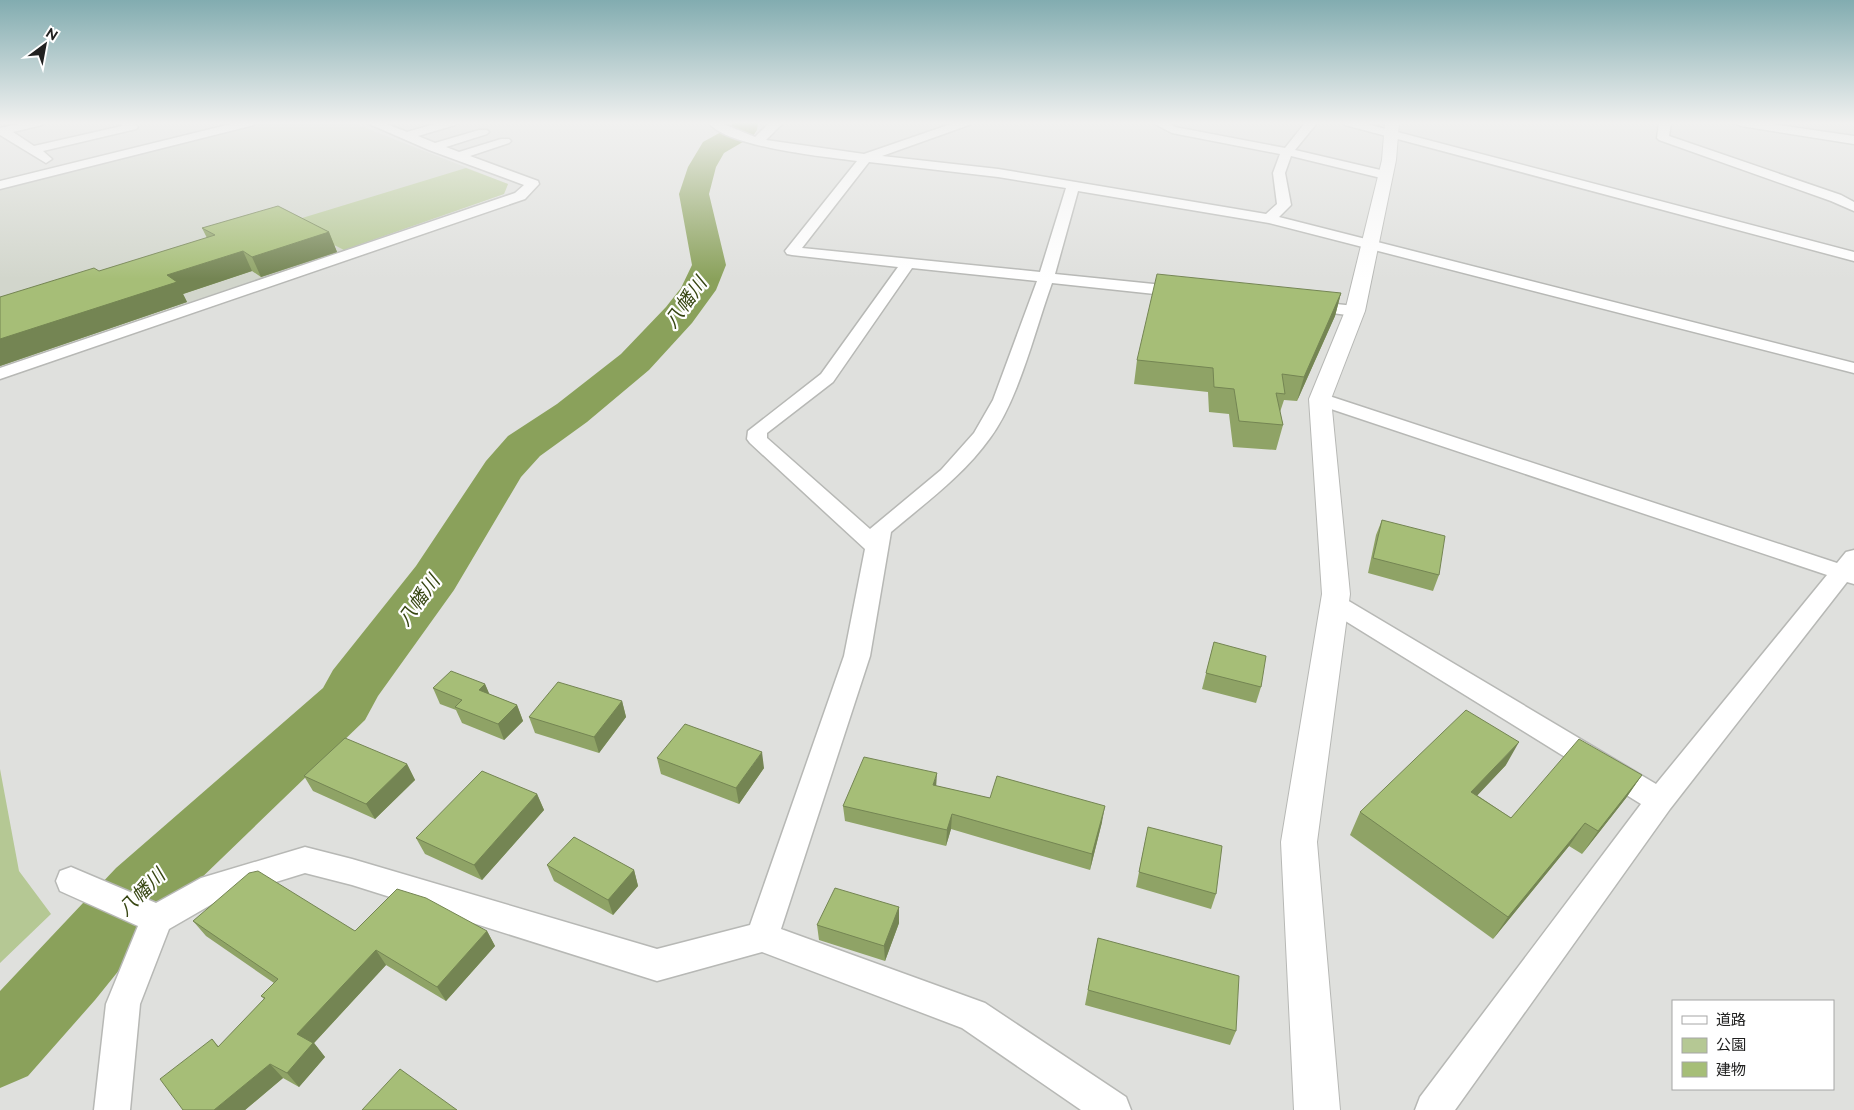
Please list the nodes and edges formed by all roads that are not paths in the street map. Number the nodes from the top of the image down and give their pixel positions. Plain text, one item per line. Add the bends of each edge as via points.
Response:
1 (44, 175) edge
2 (509, 175) edge
3 (853, 175) edge
4 (1008, 175) edge
5 (1280, 175) edge
6 (1386, 175) edge
7 (1557, 175) edge
8 (1769, 175) edge
9 (0, 186) edge
10 (1073, 187) junction
11 (1854, 207) edge
12 (1269, 219) junction
13 (1371, 245) junction
14 (1854, 257) edge
15 (907, 264) junction
16 (1046, 277) junction
17 (1200, 294) edge
18 (1288, 303) edge
19 (1356, 311) junction
20 (1854, 368) edge
21 (0, 374) edge
22 (1320, 399) junction
23 (877, 548) junction
24 (1850, 568) edge
25 (1334, 603) junction
26 (1660, 802) junction
27 (71, 881) dead end
28 (150, 916) junction
29 (762, 937) junction
30 (112, 1110) edge
31 (1113, 1110) edge
32 (1317, 1110) edge
33 (1433, 1110) edge

1 - 9 street
2 - 21 street via 533,184 520,196
3 - 15 street via 792,251
4 - 10 street
5 - 12 street via 1284,205
6 - 13 street
7 - 14 street
8 - 11 street
10 - 12 street
10 - 16 street
12 - 13 street
13 - 19 street
13 - 20 street
15 - 16 street
15 - 23 street via 826,378 758,430 757,439
16 - 17 street
16 - 23 street via 1002,400 982,436 948,474 880,530
18 - 19 street
19 - 22 street
22 - 24 street
22 - 25 street via 1336,594
23 - 29 street via 857,656
24 - 26 street
25 - 26 street
25 - 32 street via 1299,842
26 - 33 street
27 - 28 street
28 - 29 street via 212,888 305,860 656,965
28 - 30 street via 123,1004
29 - 31 street via 973,1015

